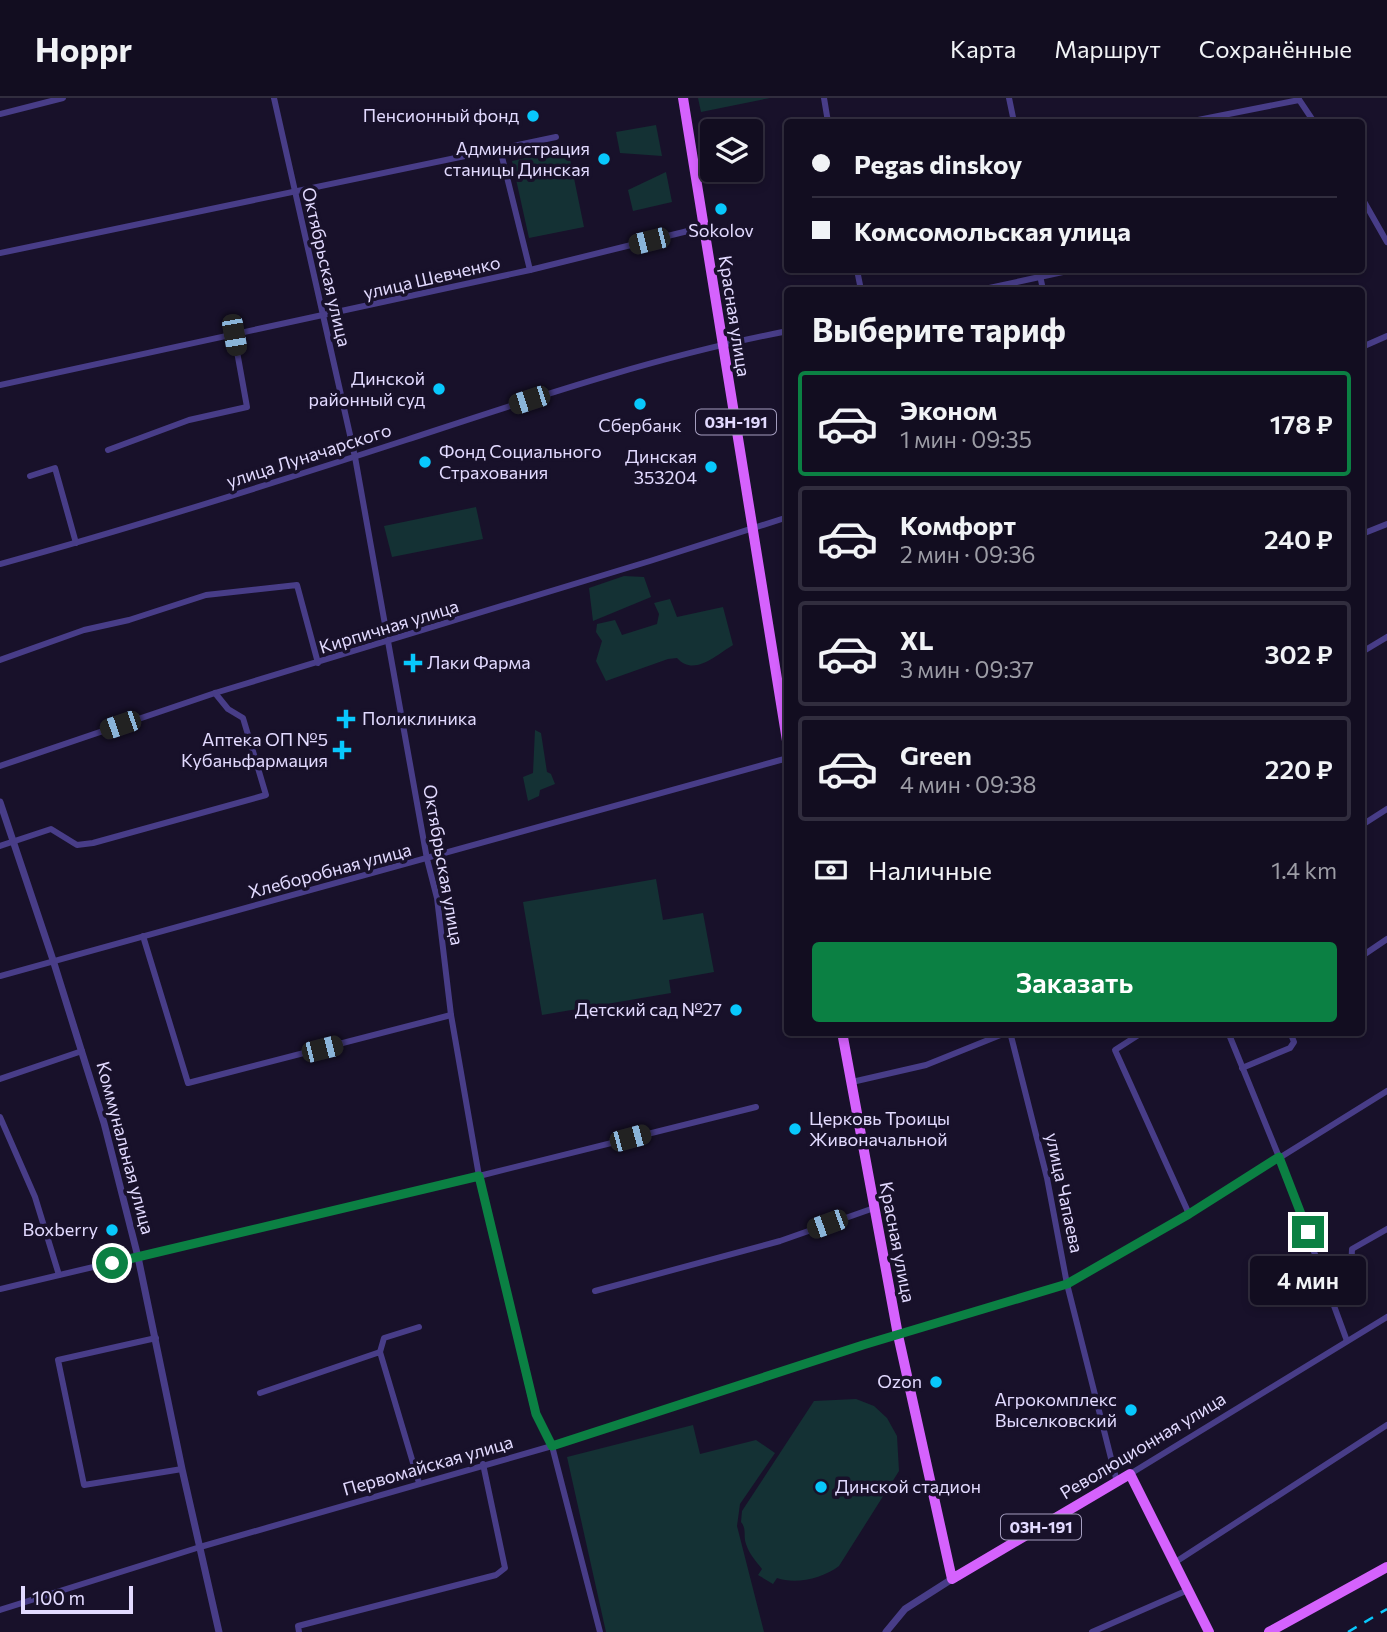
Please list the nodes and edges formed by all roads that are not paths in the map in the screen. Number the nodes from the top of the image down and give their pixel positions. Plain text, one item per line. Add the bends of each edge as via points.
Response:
1 (64, 98) edge
2 (274, 98) edge
3 (683, 98) edge
4 (824, 98) edge
5 (1009, 98) edge
6 (1299, 99) edge
7 (0, 114) edge
8 (828, 119) edge
9 (1013, 119) edge
10 (1202, 119) edge
11 (1312, 119) edge
12 (556, 137) dead end
13 (500, 149) junction
14 (295, 193) junction
15 (1365, 203) edge
16 (704, 227) junction
17 (1387, 242) edge
18 (0, 253) edge
19 (530, 270) junction
20 (1040, 273) edge
21 (991, 287) edge
22 (324, 316) junction
23 (784, 332) edge
24 (234, 335) junction
25 (1387, 336) edge
26 (723, 344) junction
27 (1365, 346) edge
28 (0, 385) edge
29 (107, 450) dead end
30 (355, 457) junction
31 (30, 476) dead end
32 (784, 518) edge
33 (1387, 524) edge
34 (754, 527) junction
35 (1365, 533) edge
36 (76, 544) junction
37 (0, 564) edge
38 (1387, 637) edge
39 (389, 641) junction
40 (1365, 650) edge
41 (0, 660) edge
42 (318, 663) junction
43 (215, 693) junction
44 (784, 721) edge
45 (784, 759) edge
46 (0, 766) edge
47 (0, 802) edge
48 (1387, 809) edge
49 (1365, 823) edge
50 (13, 841) junction
51 (0, 846) edge
52 (427, 859) junction
53 (143, 936) junction
54 (1387, 939) edge
55 (1365, 954) edge
56 (53, 960) junction
57 (0, 976) edge
58 (451, 1015) junction
59 (843, 1036) edge
60 (999, 1036) edge
61 (1010, 1036) edge
62 (1137, 1036) edge
63 (1230, 1036) edge
64 (1292, 1036) edge
65 (82, 1051) junction
66 (1242, 1068) junction
67 (0, 1079) edge
68 (852, 1082) junction
69 (1387, 1091) edge
70 (756, 1107) dead end
71 (0, 1117) edge
72 (1279, 1157) junction
73 (479, 1176) junction
74 (874, 1208) junction
75 (1189, 1214) junction
76 (1387, 1229) edge
77 (138, 1257) junction
78 (59, 1275) junction
79 (1326, 1283) junction
80 (1067, 1284) junction
81 (0, 1289) edge
82 (595, 1291) dead end
83 (1387, 1317) edge
84 (419, 1327) dead end
85 (898, 1335) junction
86 (156, 1338) junction
87 (1347, 1340) junction
88 (380, 1352) junction
89 (260, 1393) dead end
90 (1387, 1425) edge
91 (552, 1446) junction
92 (483, 1464) junction
93 (181, 1469) junction
94 (1130, 1474) junction
95 (1117, 1482) junction
96 (419, 1483) junction
97 (200, 1547) junction
98 (1174, 1563) junction
99 (1387, 1567) edge
100 (951, 1579) junction
101 (1188, 1590) junction
102 (0, 1610) edge
103 (219, 1632) edge
104 (299, 1632) edge
105 (600, 1632) edge
106 (886, 1632) edge
107 (1092, 1632) edge
108 (1209, 1632) edge
109 (1269, 1632) edge

1 - 7 street
2 - 14 street, Октябрьская улица
3 - 16 main road, Красная улица / 03Н-191
4 - 8 street
5 - 9 street
6 - 10 street
6 - 11 street
12 - 13 street
13 - 14 street
13 - 19 street
14 - 18 street
14 - 22 street, Октябрьская улица
15 - 17 street
16 - 19 street, улица Шевченко
16 - 26 main road, Красная улица / 03Н-191
19 - 22 street, улица Шевченко
20 - 21 street
22 - 24 street, улица Шевченко
22 - 30 street, Октябрьская улица
23 - 26 street, улица Луначарского
24 - 28 street, улица Шевченко
24 - 29 street via 247,407 189,420
25 - 27 street
26 - 30 street, улица Луначарского via 554,392
26 - 34 main road, Красная улица / 03Н-191
30 - 36 street, улица Луначарского
30 - 39 street, Октябрьская улица
31 - 36 street via 55,468
32 - 34 street, Кирпичная улица
33 - 35 street
34 - 39 street, Кирпичная улица
34 - 44 main road, Красная улица / 03Н-191
36 - 37 street, улица Луначарского
38 - 40 street
39 - 42 street, Кирпичная улица
39 - 52 street, Октябрьская улица
41 - 42 street via 206,595 298,585
42 - 43 street, Кирпичная улица
43 - 46 street, Кирпичная улица
43 - 50 street via 243,718 266,795 93,843 77,845 51,828
45 - 52 street, Хлеборобная улица
47 - 50 street, Коммунальная улица
48 - 49 street
50 - 51 street
50 - 56 street, Коммунальная улица
52 - 53 street, Хлеборобная улица
52 - 58 street, Октябрьская улица via 437,898
53 - 56 street, Хлеборобная улица
53 - 58 street via 188,1083
54 - 55 street
56 - 57 street, Хлеборобная улица
56 - 65 street, Коммунальная улица
58 - 73 street, Октябрьская улица
59 - 68 main road, Красная улица
60 - 68 street via 926,1065
61 - 80 street, улица Чапаева via 1047,1178
62 - 75 street via 1115,1050
63 - 66 street
64 - 66 street via 1290,1048
65 - 67 street
65 - 77 street, Коммунальная улица
66 - 72 street
68 - 74 main road, Красная улица
69 - 72 street, Первомайская улица
70 - 73 street
71 - 78 street via 35,1197
72 - 75 street, Первомайская улица
72 - 79 street
73 - 77 street
73 - 91 street, Октябрьская улица via 536,1414
74 - 82 street via 780,1241
74 - 85 main road, Красная улица
75 - 80 street, Первомайская улица
76 - 79 street via 1352,1249 1350,1270
77 - 78 street
77 - 86 street, Коммунальная улица
78 - 81 street
79 - 87 street
80 - 85 street, Первомайская улица
80 - 95 street, улица Чапаева
83 - 87 street, Революционная улица
84 - 88 street via 384,1338
85 - 91 street, Первомайская улица
85 - 100 main road, Красная улица
86 - 93 street, Коммунальная улица
86 - 93 street via 58,1360 84,1485
87 - 94 street, Революционная улица
88 - 89 street
88 - 96 street
90 - 98 street
91 - 92 street, Первомайская улица
91 - 105 street, Октябрьская улица
92 - 96 street, Первомайская улица
92 - 104 street via 505,1568 496,1575 298,1626
93 - 97 street, Коммунальная улица
94 - 95 main road, Революционная улица / 03Н-191
94 - 98 main road
95 - 100 main road, Революционная улица / 03Н-191
96 - 97 street, Первомайская улица
97 - 102 street, Первомайская улица
97 - 103 street, Коммунальная улица
98 - 101 main road
99 - 109 main road
100 - 106 street, Революционная улица via 905,1609
101 - 107 street
101 - 108 main road

